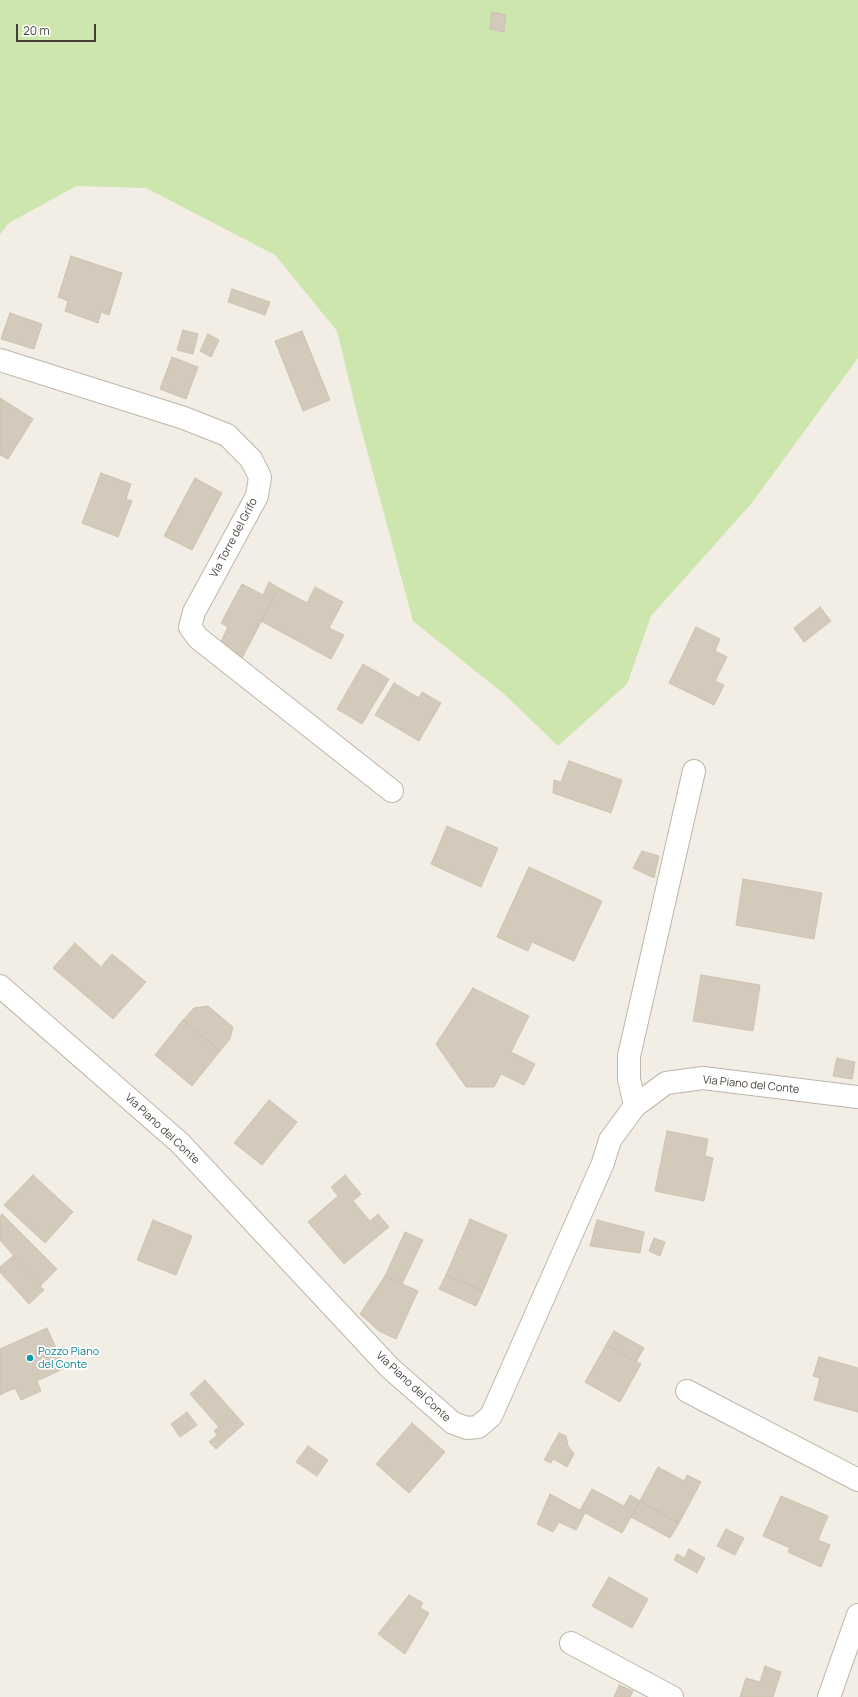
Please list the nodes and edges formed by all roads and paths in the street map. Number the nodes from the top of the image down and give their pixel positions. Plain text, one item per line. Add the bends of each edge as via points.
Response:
1 (0, 360) edge
2 (694, 771) dead end
3 (392, 791) dead end
4 (0, 986) edge
5 (858, 1097) edge
6 (635, 1106) junction
7 (687, 1391) dead end
8 (858, 1480) edge
9 (858, 1615) edge
10 (571, 1643) dead end
11 (672, 1697) edge
12 (829, 1697) edge

1 - 3 street, Via Torre del Grifo via 184,418 228,435 251,459 260,477 257,496 194,612 190,627 198,638
2 - 6 street via 629,1056 629,1079
4 - 6 street, Via Piano del Conte via 180,1143 390,1368 452,1423 467,1428 478,1427 491,1416 603,1163 610,1140
5 - 6 street, Via Piano del Conte via 703,1078 666,1083
7 - 8 street
9 - 12 street
10 - 11 street

